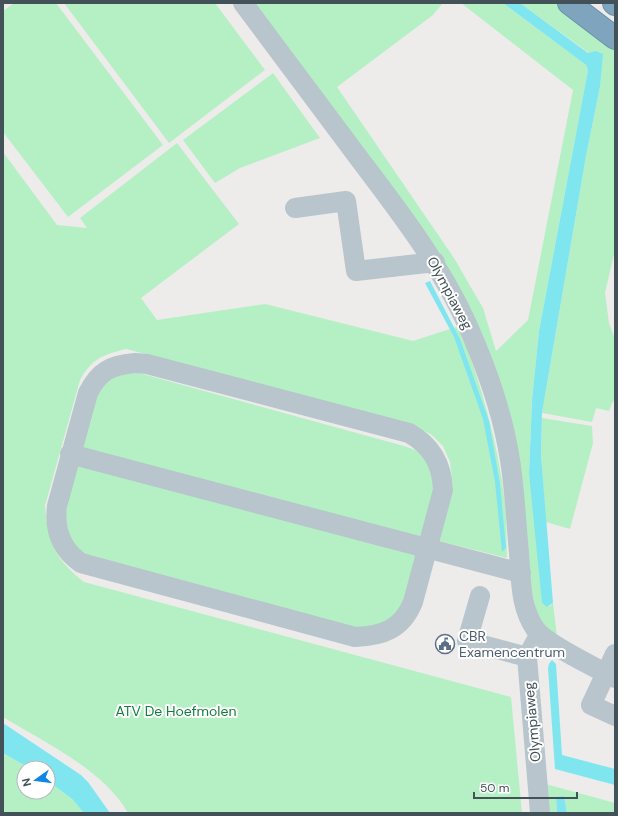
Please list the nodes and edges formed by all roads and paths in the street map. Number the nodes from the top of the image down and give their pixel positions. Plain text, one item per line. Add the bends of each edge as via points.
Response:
1 (243, 3) edge
2 (569, 3) edge
3 (615, 38) edge
4 (295, 208) dead end
5 (435, 262) junction
6 (70, 454) junction
7 (428, 548) junction
8 (521, 573) junction
9 (480, 596) dead end
10 (540, 634) junction
11 (615, 654) edge
12 (527, 657) junction
13 (610, 676) edge
14 (615, 716) edge
15 (540, 813) edge

1 - 5 street, Olympiaweg
2 - 3 highway
4 - 5 street via 346,201 356,271
5 - 8 street, Olympiaweg via 458,303 477,345 501,419 513,480
6 - 7 street
6 - 7 street via 55,521 64,547 81,563 355,637 371,636 389,630 408,613
6 - 7 street via 94,381 105,371 120,364 147,364 410,433 422,440 431,450 442,477 443,490
7 - 8 street
8 - 10 street, Olympiaweg via 524,603 533,625
9 - 12 street via 467,641
10 - 12 street
10 - 13 street, Olympiaweg
11 - 13 street
12 - 15 street, Olympiaweg
13 - 14 street via 591,705

